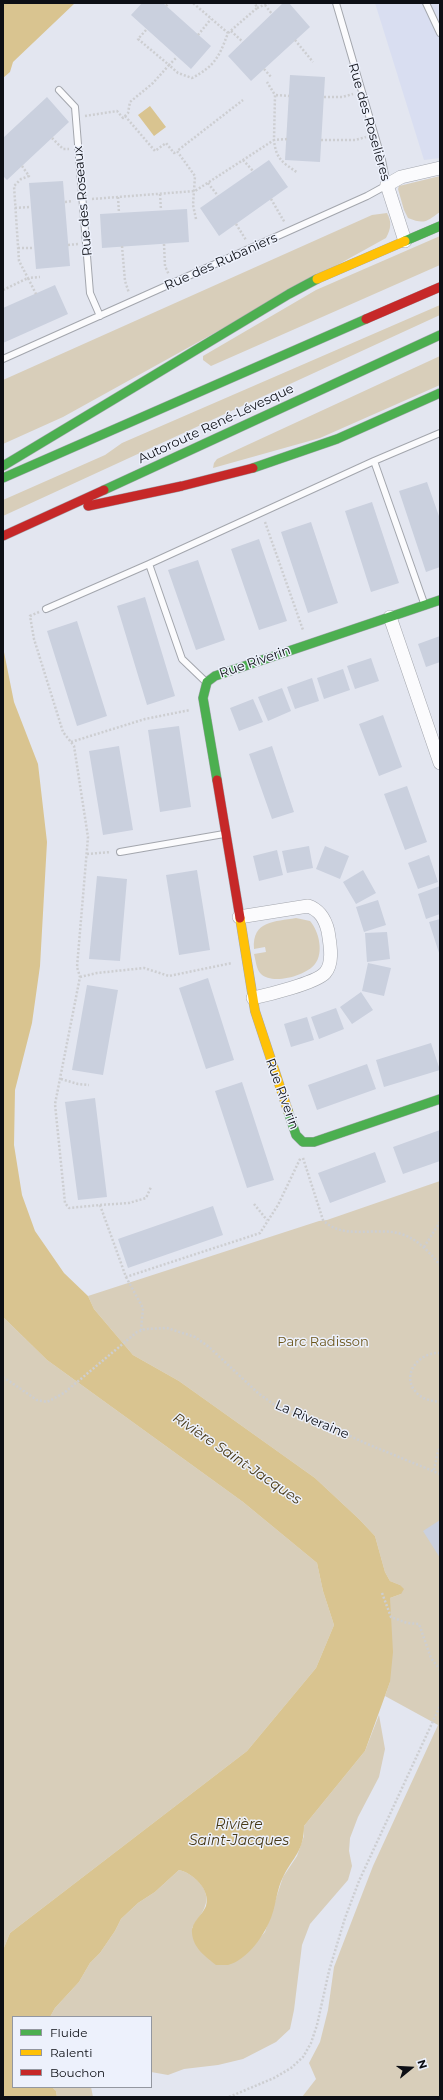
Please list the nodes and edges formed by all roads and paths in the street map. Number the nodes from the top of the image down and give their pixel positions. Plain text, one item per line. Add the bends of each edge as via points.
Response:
1 (169, 3) edge
2 (193, 3) edge
3 (255, 3) edge
4 (268, 3) edge
5 (336, 3) edge
6 (426, 3) edge
7 (265, 5) junction
8 (166, 6) dead end
9 (257, 8) junction
10 (272, 14) dead end
11 (212, 19) junction
12 (146, 30) dead end
13 (231, 31) junction
14 (440, 32) edge
15 (228, 33) junction
16 (198, 35) dead end
17 (295, 40) dead end
18 (243, 42) dead end
19 (177, 57) dead end
20 (313, 62) dead end
21 (169, 65) junction
22 (264, 69) dead end
23 (272, 78) dead end
24 (267, 82) dead end
25 (59, 90) dead end
26 (361, 92) junction
27 (276, 95) junction
28 (289, 96) dead end
29 (324, 98) dead end
30 (243, 100) dead end
31 (125, 116) junction
32 (77, 118) junction
33 (374, 135) junction
34 (52, 138) dead end
35 (274, 140) junction
36 (287, 140) dead end
37 (321, 140) dead end
38 (79, 150) junction
39 (177, 151) junction
40 (243, 160) junction
41 (22, 166) dead end
42 (440, 168) edge
43 (253, 171) dead end
44 (298, 173) dead end
45 (208, 183) junction
46 (387, 184) junction
47 (195, 191) junction
48 (160, 194) junction
49 (218, 196) dead end
50 (118, 197) junction
51 (271, 199) dead end
52 (82, 200) junction
53 (30, 206) dead end
54 (15, 208) junction
55 (161, 210) dead end
56 (119, 213) dead end
57 (196, 219) dead end
58 (236, 224) dead end
59 (440, 226) edge
60 (289, 231) junction
61 (405, 241) junction
62 (164, 244) dead end
63 (122, 246) dead end
64 (18, 248) junction
65 (34, 248) dead end
66 (251, 248) junction
67 (40, 276) dead end
68 (28, 278) junction
69 (173, 283) junction
70 (440, 286) edge
71 (3, 290) edge
72 (36, 294) dead end
73 (132, 302) junction
74 (100, 316) junction
75 (440, 335) edge
76 (3, 360) edge
77 (440, 393) edge
78 (440, 433) edge
79 (374, 461) junction
80 (3, 466) edge
81 (3, 478) edge
82 (262, 512) junction
83 (48, 515) junction
84 (3, 536) edge
85 (150, 564) junction
86 (440, 600) edge
87 (425, 605) junction
88 (46, 609) joint
89 (390, 617) junction
90 (307, 644) junction
91 (206, 682) junction
92 (204, 706) junction
93 (71, 742) junction
94 (440, 760) edge
95 (226, 834) junction
96 (120, 852) joint
97 (87, 854) junction
98 (239, 917) junction
99 (246, 960) junction
100 (80, 977) junction
101 (252, 998) junction
102 (61, 1079) junction
103 (89, 1084) dead end
104 (440, 1099) edge
105 (151, 1187) dead end
106 (254, 1204) dead end
107 (100, 1205) junction
108 (267, 1220) junction
109 (440, 1222) edge
110 (424, 1247) junction
111 (440, 1265) edge
112 (126, 1277) junction
113 (141, 1330) junction
114 (440, 1353) edge
115 (3, 1377) edge
116 (440, 1402) edge
117 (440, 1448) edge
118 (434, 1470) junction
119 (440, 1474) edge
120 (382, 1593) dead end
121 (440, 1670) edge
122 (440, 1706) edge
123 (229, 2097) edge

1 - 8 path
2 - 11 path
3 - 9 path
4 - 7 path
5 - 26 lane, Rue des Roselières
6 - 14 lane
7 - 9 path
7 - 10 path
9 - 13 path
11 - 15 path
11 - 16 path
12 - 21 path via 138,39
13 - 15 path
13 - 18 path
15 - 21 path via 223,50 207,70 192,78 178,73
17 - 20 path
19 - 21 path
21 - 31 path via 153,84 130,102 128,114
22 - 23 path
24 - 27 path
25 - 32 lane, Rue des Roseaux via 75,107
26 - 29 path
26 - 33 lane, Rue des Roselières
27 - 28 path
27 - 35 path
30 - 39 path
31 - 32 path via 123,118 117,111
31 - 39 path via 155,151 166,142 174,153
32 - 38 lane, Rue des Roseaux
33 - 37 path via 355,140
33 - 46 lane, Rue des Roselières
34 - 38 path via 63,149
35 - 36 path
35 - 40 path
35 - 44 path via 276,154 282,162
38 - 52 lane, Rue des Roseaux
39 - 47 path via 195,176
40 - 43 path
40 - 45 path
41 - 54 path via 29,176 14,186
42 - 46 street, Rue des Rubaniers via 401,177
45 - 47 path
45 - 49 path
46 - 60 lane, Rue des Rubaniers via 371,194
46 - 61 street, Rue des Roselières
47 - 48 path
47 - 57 path via 193,205
48 - 50 path
48 - 55 path
50 - 52 path
50 - 56 path
51 - 60 path
52 - 74 lane, Rue des Roseaux via 90,293
53 - 54 path
54 - 64 path
58 - 66 path
59 - 61 main road
60 - 66 lane, Rue des Rubaniers
61 - 80 main road via 289,294
62 - 69 path via 165,266
63 - 73 path via 125,281
64 - 65 path
64 - 68 path via 19,261
66 - 69 lane, Rue des Rubaniers
67 - 68 path
68 - 71 path
68 - 72 path
69 - 73 lane, Rue des Rubaniers
70 - 81 main road
73 - 74 lane, Rue des Rubaniers
74 - 76 lane, Rue des Rubaniers
75 - 83 main road, Autoroute René-Lévesque
77 - 83 main road via 314,448 273,462 186,486
78 - 79 lane
79 - 82 lane
79 - 87 lane
82 - 85 lane
82 - 90 path
83 - 84 main road, Autoroute René-Lévesque
85 - 88 lane
85 - 91 lane via 182,659
86 - 87 main road, Rue Riverin
87 - 89 main road, Rue Riverin
88 - 93 path via 30,616 34,639 63,732
89 - 90 main road, Rue Riverin
89 - 94 street
90 - 91 main road, Rue Riverin via 222,673
91 - 92 main road, Rue Riverin
92 - 93 path via 144,719
92 - 95 main road, Rue Riverin
93 - 97 path via 74,746 88,837
95 - 96 lane
95 - 98 main road, Rue Riverin
96 - 97 path
97 - 100 path via 77,967
98 - 99 main road, Rue Riverin
98 - 101 street via 308,906 323,916 330,943 329,965 321,977
99 - 100 path via 169,976 144,968
99 - 101 main road, Rue Riverin
100 - 102 path
101 - 104 main road, Rue Riverin via 296,1135 303,1142 314,1142
102 - 103 path
102 - 107 path via 55,1104 65,1203 69,1208
105 - 107 path via 146,1198 129,1203
106 - 108 path
107 - 112 path
108 - 110 path via 278,1205 302,1155 323,1220 327,1225 349,1232 377,1231 400,1234
108 - 112 path via 260,1232
109 - 110 path
110 - 111 path
112 - 113 path via 143,1308
113 - 115 path, La Riveraine via 53,1400 44,1402
113 - 118 path, La Riveraine via 167,1328 195,1337 276,1406
114 - 116 path via 424,1355 417,1361 410,1379 414,1390 420,1396
117 - 118 path
118 - 119 path, La Riveraine
120 - 121 path via 391,1617 419,1624 431,1658
122 - 123 path via 358,1881 331,1963 318,2025 304,2057 292,2068 274,2078

